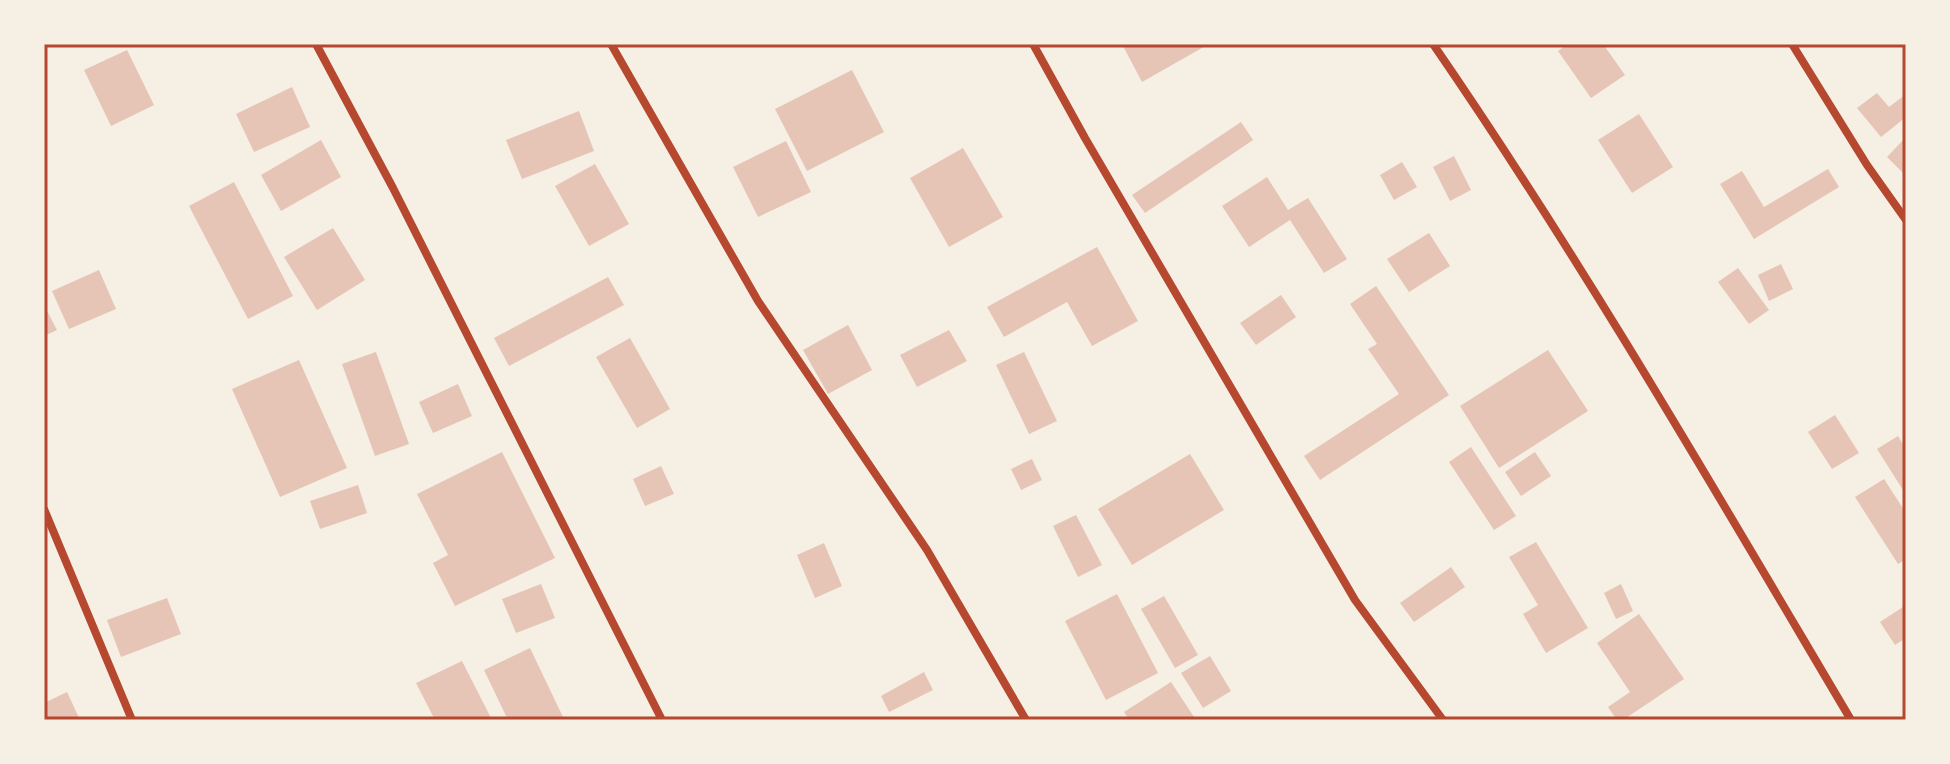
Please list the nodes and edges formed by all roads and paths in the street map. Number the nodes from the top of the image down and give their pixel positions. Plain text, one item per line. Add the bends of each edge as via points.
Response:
1 (316, 44) edge
2 (611, 44) edge
3 (1033, 44) edge
4 (1433, 44) edge
5 (1792, 44) edge
6 (1906, 220) edge
7 (44, 509) edge
8 (132, 720) edge
9 (662, 720) edge
10 (1026, 720) edge
11 (1443, 720) edge
12 (1851, 720) edge

1 - 9 street
2 - 10 street via 758,301 927,550
3 - 11 street via 1355,600
4 - 12 street via 1653,385
5 - 6 street
7 - 8 street

